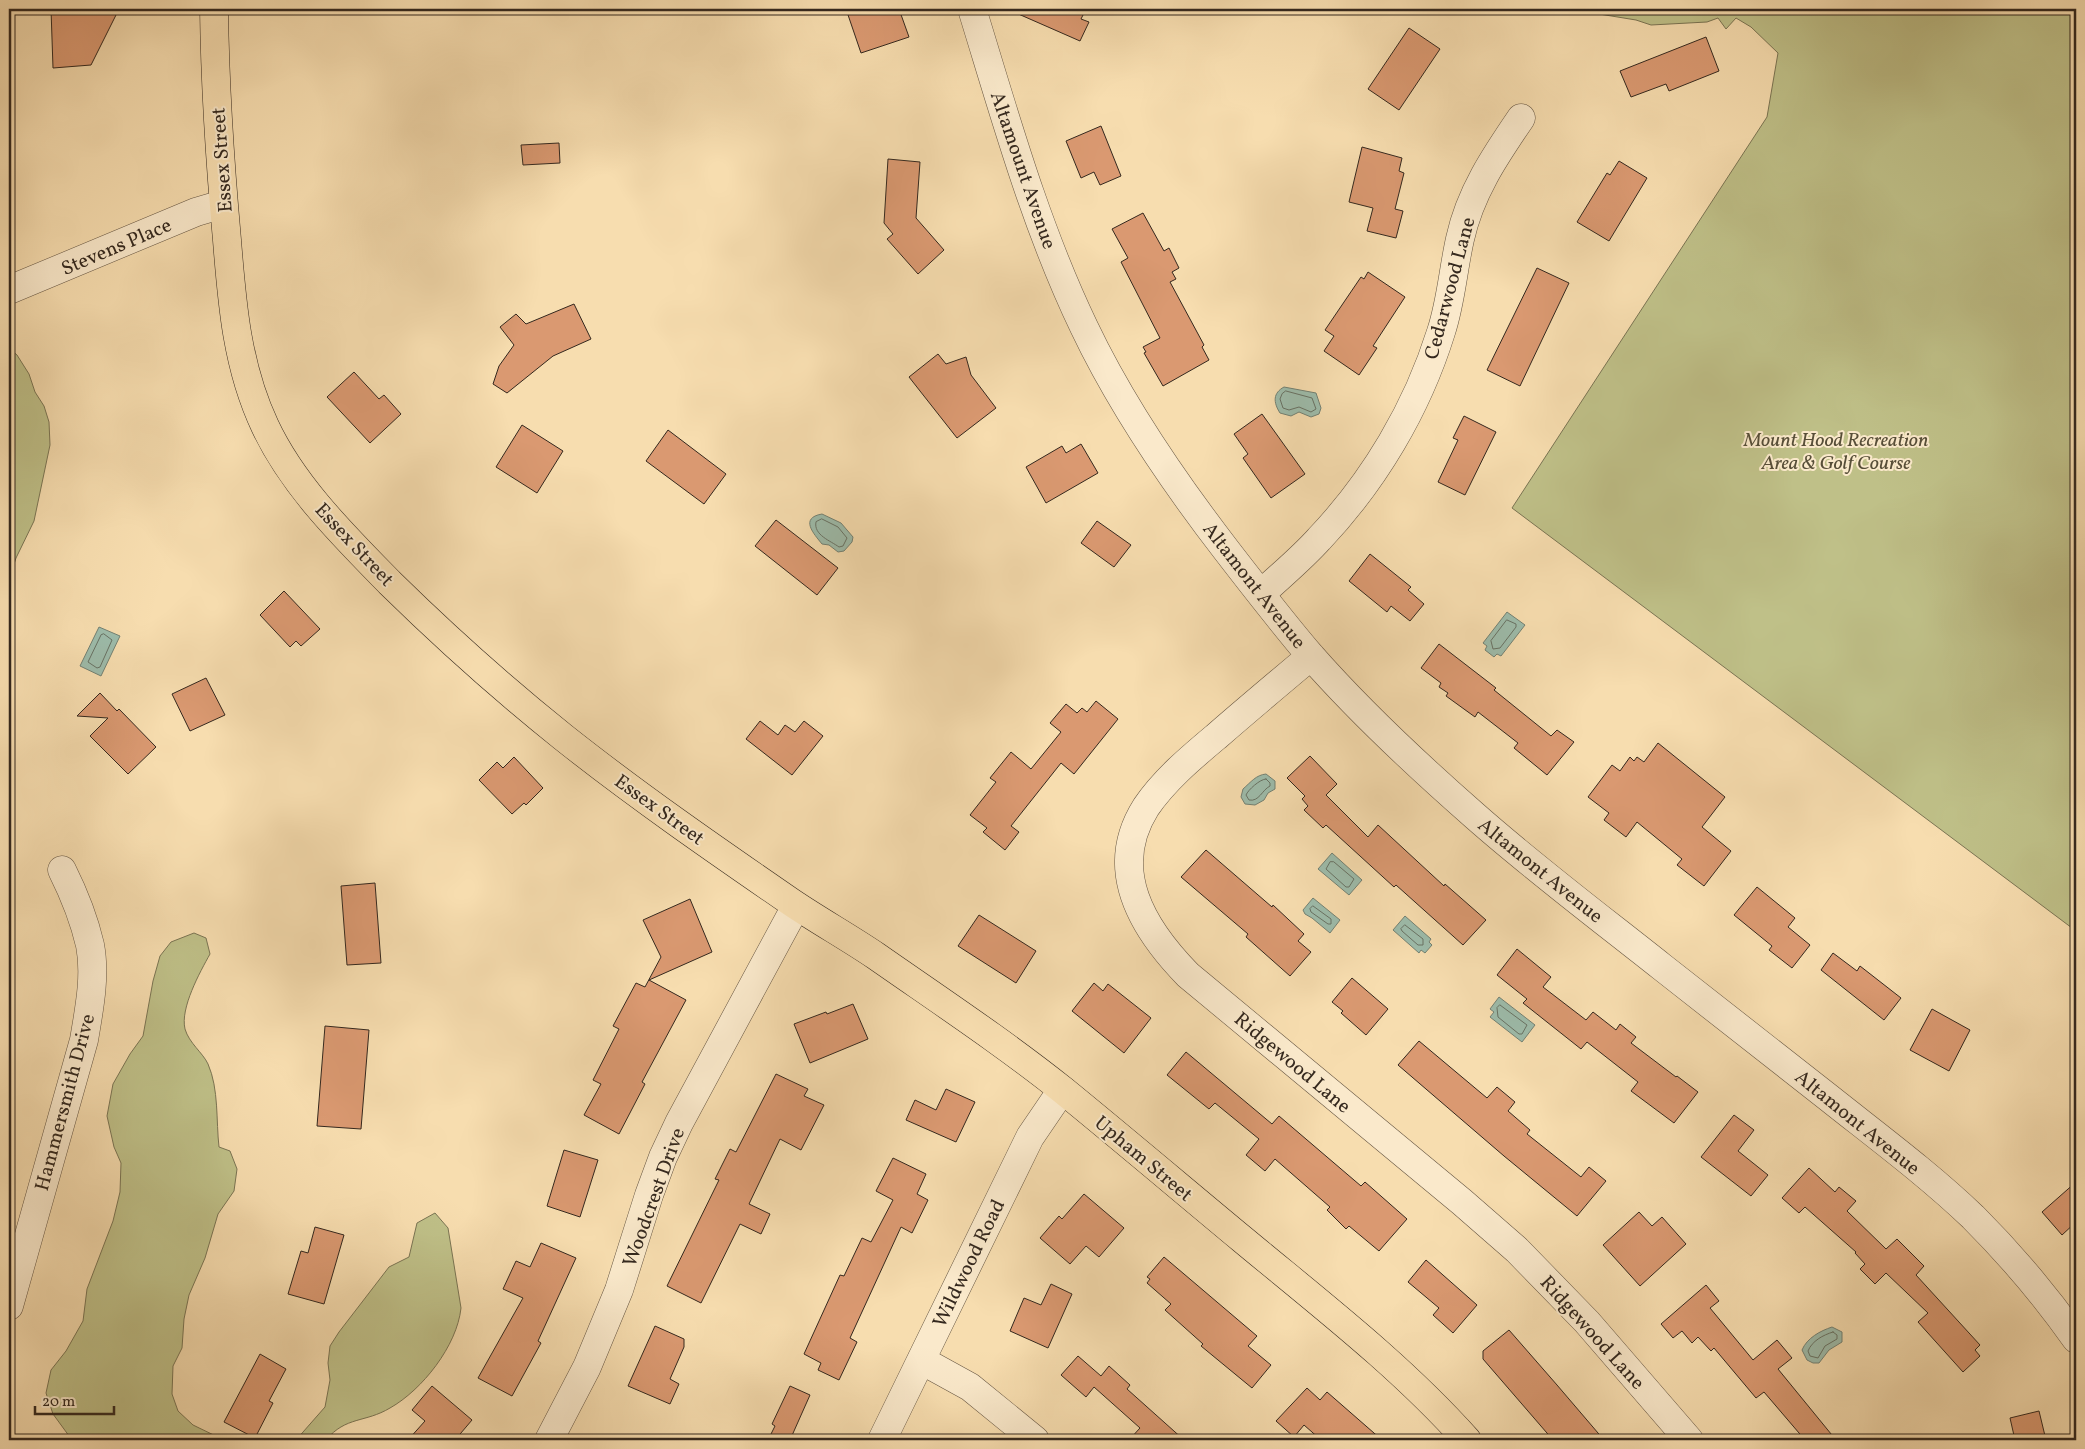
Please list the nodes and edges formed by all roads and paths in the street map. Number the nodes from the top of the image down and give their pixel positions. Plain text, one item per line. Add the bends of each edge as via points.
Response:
1 (214, 9) edge
2 (972, 9) edge
3 (1521, 118) dead end
4 (224, 204) junction
5 (9, 290) edge
6 (1085, 329) joint
7 (1261, 594) junction
8 (1311, 656) junction
9 (62, 870) dead end
10 (796, 906) junction
11 (1062, 1090) junction
12 (9, 1306) edge
13 (2068, 1308) edge
14 (2076, 1339) edge
15 (921, 1360) junction
16 (549, 1440) edge
17 (882, 1440) edge
18 (1035, 1440) edge
19 (1467, 1440) edge
20 (1689, 1440) edge

1 - 4 main road, Essex Street
2 - 6 street, Altamount Avenue via 1020,165 1061,277
3 - 7 street, Cedarwood Lane via 1476,192 1460,240 1441,332 1428,369 1397,433 1374,471 1337,518
4 - 5 street, Stevens Place via 196,212
4 - 10 main road, Essex Street via 235,323 246,378 259,413 281,455 318,505 425,617 524,705 602,767
6 - 7 street, Altamont Avenue via 1158,456
7 - 8 street, Altamont Avenue
8 - 13 street, Altamont Avenue via 1387,734 1476,817 1902,1156
8 - 20 street, Ridgewood Lane via 1177,771 1147,806 1133,833 1128,862 1133,892 1144,920 1163,949 1188,975 1462,1202 1535,1267
9 - 12 street, Hammersmith Drive via 90,947 91,998 84,1040
10 - 11 main road, Upham Street via 878,958
10 - 16 street, Woodcrest Drive via 679,1123 663,1158 619,1290 587,1367
11 - 15 street, Wildwood Road via 1030,1136
11 - 19 main road, Upham Street via 1340,1320 1415,1387
13 - 14 street, Altamont Avenue
15 - 17 street, Wildwood Road
15 - 18 street via 970,1387

